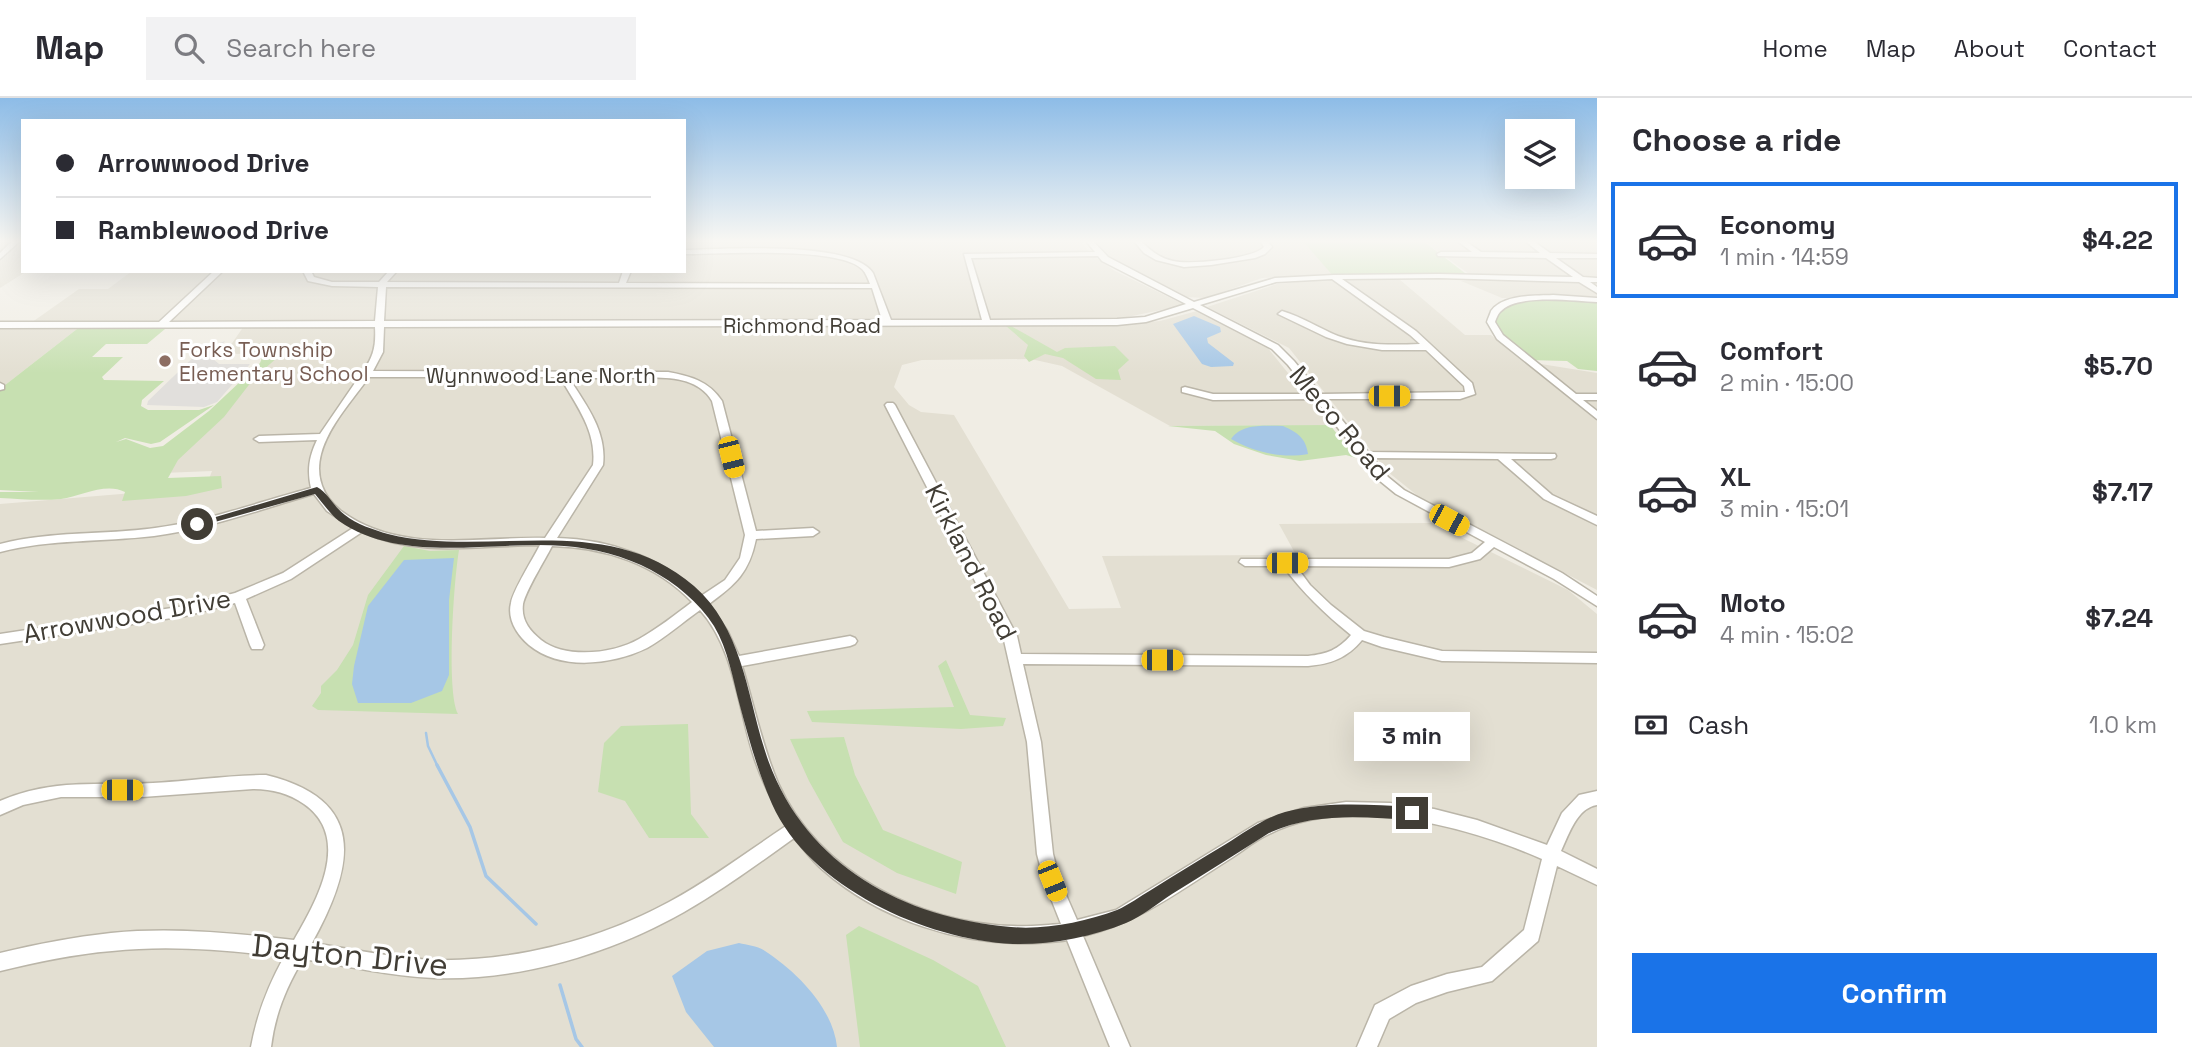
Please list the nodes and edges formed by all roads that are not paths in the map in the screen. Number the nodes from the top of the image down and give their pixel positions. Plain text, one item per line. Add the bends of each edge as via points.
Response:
1 (205, 284) edge
2 (382, 284) edge
3 (451, 284) edge
4 (974, 284) edge
5 (1155, 284) edge
6 (1261, 284) edge
7 (1346, 284) edge
8 (622, 285) joint
9 (873, 286) joint
10 (1597, 300) edge
11 (1194, 305) junction
12 (1282, 314) dead end
13 (987, 323) junction
14 (888, 324) junction
15 (0, 325) edge
16 (161, 325) junction
17 (378, 325) junction
18 (1428, 347) junction
19 (311, 374) dead end
20 (367, 374) junction
21 (563, 375) junction
22 (1185, 390) dead end
23 (1470, 394) joint
24 (1318, 396) junction
25 (1574, 397) junction
26 (1597, 397) edge
27 (890, 405) dead end
28 (1597, 416) edge
29 (323, 437) junction
30 (258, 439) dead end
31 (1364, 455) junction
32 (1500, 455) junction
33 (1551, 456) dead end
34 (317, 490) junction
35 (1597, 522) edge
36 (358, 527) junction
37 (813, 532) dead end
38 (751, 535) junction
39 (548, 542) junction
40 (1491, 543) junction
41 (0, 548) edge
42 (1245, 562) dead end
43 (1287, 563) junction
44 (239, 597) junction
45 (1597, 602) edge
46 (701, 603) junction
47 (1359, 634) junction
48 (0, 639) edge
49 (850, 641) dead end
50 (257, 645) dead end
51 (1597, 657) edge
52 (1018, 659) junction
53 (735, 662) junction
54 (1597, 798) edge
55 (0, 808) edge
56 (796, 828) junction
57 (1552, 853) junction
58 (1597, 877) edge
59 (1072, 931) junction
60 (297, 950) junction
61 (0, 962) edge
62 (261, 1047) edge
63 (1121, 1047) edge
64 (1367, 1047) edge

1 - 16 street
2 - 17 street
3 - 8 street
4 - 13 street
5 - 11 street, Meco Road
6 - 11 street, Richmond Road
7 - 18 street
8 - 9 street
9 - 14 street
10 - 25 street via 1514,301 1497,307 1491,316 1500,337
11 - 13 street, Richmond Road via 1127,322
11 - 24 street, Meco Road via 1275,348
12 - 18 street via 1358,345
13 - 14 street, Richmond Road
14 - 17 street, Richmond Road
15 - 16 street, Richmond Road
16 - 17 street, Richmond Road
17 - 20 street via 379,352
18 - 23 street via 1469,385
19 - 20 street, Wynnwood Lane North
20 - 21 street, Wynnwood Lane North
20 - 29 street
21 - 38 street, Wynnwood Lane North via 668,376 694,380 710,391 717,401
21 - 39 street via 597,436 600,457
22 - 24 street via 1205,396
23 - 24 street
24 - 31 street, Meco Road
25 - 26 street
25 - 28 street
27 - 52 street, Kirkland Road via 1003,619
29 - 30 street
29 - 34 street via 314,468
31 - 32 street
31 - 40 street, Meco Road via 1400,492
32 - 33 street
32 - 35 street via 1548,497
34 - 36 street via 332,510
34 - 41 street via 191,525
36 - 39 street via 412,543
36 - 44 street, Arrowwood Drive via 287,576
37 - 38 street
38 - 46 street via 749,552 735,577
39 - 46 street via 582,544 634,557 679,581
39 - 46 street via 525,583 517,611 525,634 556,654 592,658 631,649
40 - 43 street via 1475,556 1449,563
40 - 45 street, Meco Road via 1558,576
42 - 43 street
43 - 47 street via 1316,600
44 - 48 street, Arrowwood Drive via 185,611
44 - 50 street
46 - 53 street via 719,624
47 - 51 street via 1442,656
47 - 52 street via 1346,652 1324,660
49 - 53 street
52 - 59 street, Kirkland Road via 1039,769 1045,854
53 - 56 street via 760,757
54 - 57 street via 1585,800 1568,818
55 - 60 street via 42,792 69,788 153,790 250,782 301,791 320,805 329,820 335,868 319,911
56 - 59 street via 846,878 914,915 995,934
56 - 60 street, Dayton Drive via 668,910 618,933 534,958 451,969
57 - 58 street
57 - 59 street via 1477,827 1412,813 1334,809 1264,828 1123,916
57 - 64 street via 1532,935 1486,975 1411,995 1382,1012
59 - 63 street, Kirkland Road
60 - 61 street, Dayton Drive via 208,940 131,939 51,949
60 - 62 street via 271,1004

